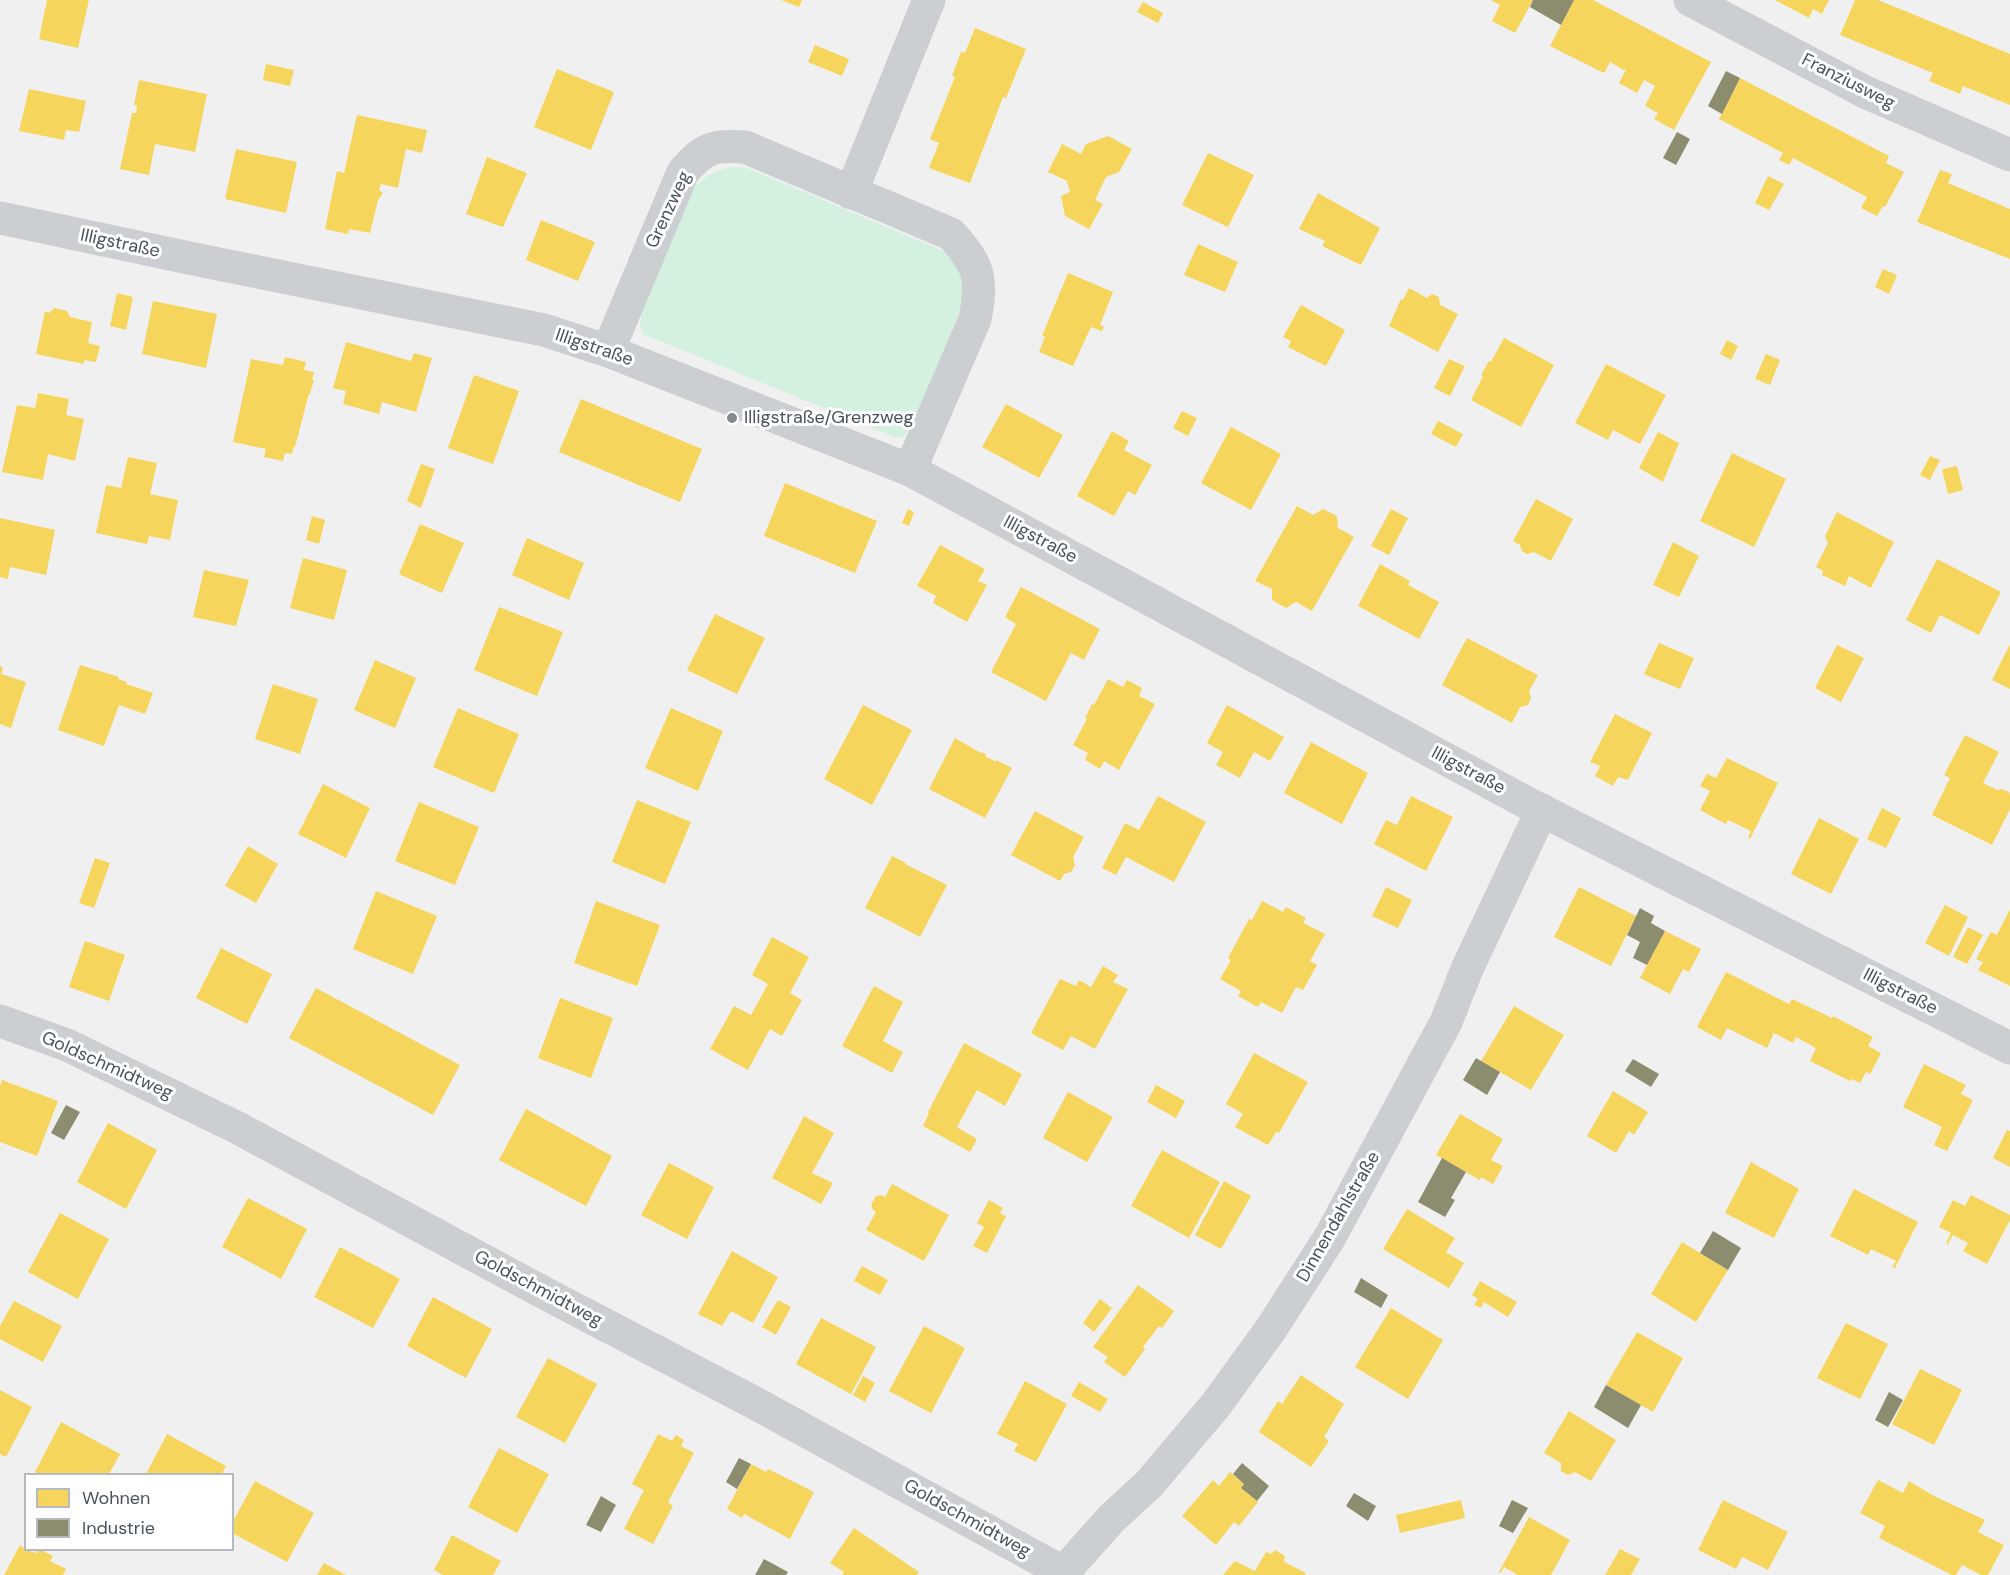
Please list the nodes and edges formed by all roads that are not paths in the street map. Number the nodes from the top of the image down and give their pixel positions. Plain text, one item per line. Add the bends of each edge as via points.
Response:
1 (928, 0) edge
2 (1690, 0) edge
3 (2010, 155) edge
4 (850, 193) junction
5 (0, 218) edge
6 (608, 351) junction
7 (910, 470) junction
8 (1542, 810) junction
9 (0, 1021) edge
10 (2010, 1048) edge
11 (1064, 1574) edge

1 - 4 street
2 - 3 street, Franziusweg via 1865,92
4 - 6 street, Grenzweg via 745,147 721,146 699,154 682,172
4 - 7 street, Grenzweg via 951,234 967,252 979,275 975,319
5 - 6 street, Illigstraße via 544,330
6 - 7 street, Illigstraße
7 - 8 street, Illigstraße
8 - 10 street, Illigstraße
8 - 11 street, Dinnendahlstraße via 1446,1022 1330,1237 1215,1406 1149,1484 1112,1518
9 - 11 street, Goldschmidtweg via 67,1045 238,1128 753,1402

